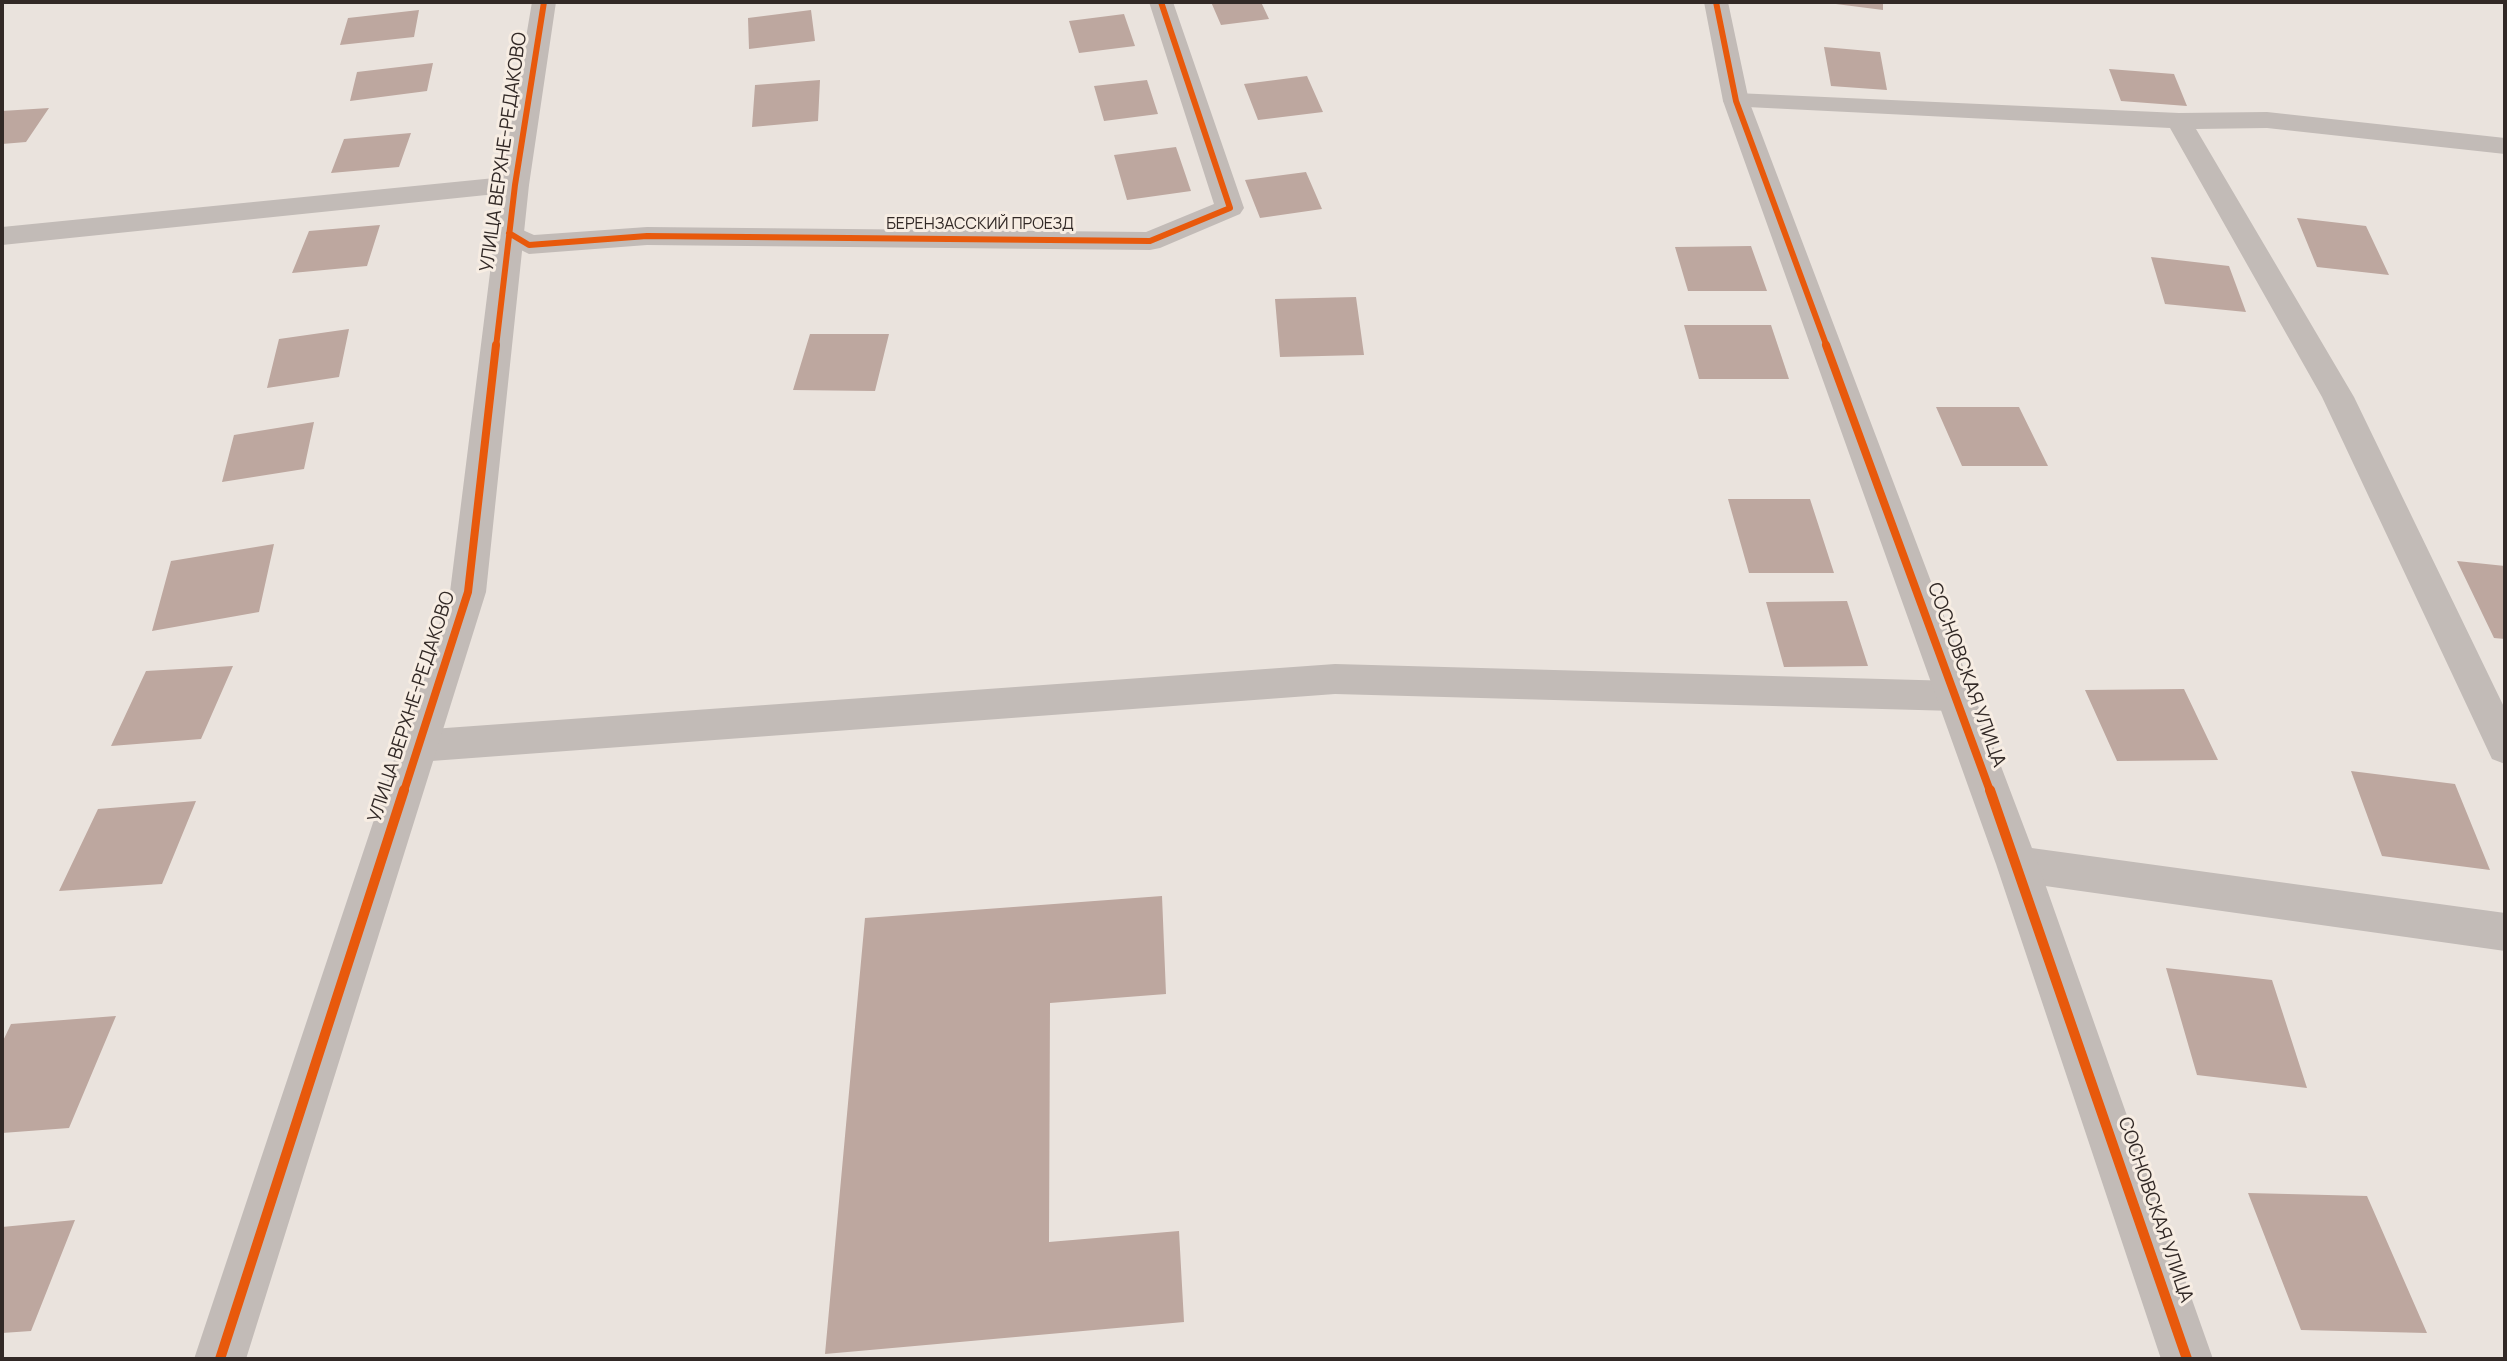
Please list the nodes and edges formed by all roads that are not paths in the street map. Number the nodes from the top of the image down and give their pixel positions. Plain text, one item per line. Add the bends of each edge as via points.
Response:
1 (544, 2) edge
2 (1161, 2) edge
3 (1716, 2) edge
4 (1736, 101) junction
5 (2179, 121) junction
6 (2505, 146) edge
7 (515, 185) junction
8 (509, 233) junction
9 (2, 236) edge
10 (1955, 696) junction
11 (418, 746) junction
12 (2505, 748) edge
13 (2017, 864) junction
14 (2505, 932) edge
15 (220, 1359) edge
16 (2187, 1359) edge

1 - 7 street, УЛИЦА ВЕРХНЕ-РЕДАКОВО
2 - 8 street, БЕРЕНЗАССКИЙ ПРОЕЗД via 1230,208 1150,240 647,236 529,245
3 - 4 street, СОСНОВСКАЯ УЛИЦА
4 - 5 lane
4 - 10 street, СОСНОВСКАЯ УЛИЦА
5 - 6 lane via 2267,120
5 - 12 lane via 2338,397
7 - 8 street, УЛИЦА ВЕРХНЕ-РЕДАКОВО
7 - 9 street
8 - 11 street, УЛИЦА ВЕРХНЕ-РЕДАКОВО via 468,592
10 - 11 lane via 1335,679
10 - 13 street, СОСНОВСКАЯ УЛИЦА
11 - 15 street, УЛИЦА ВЕРХНЕ-РЕДАКОВО
13 - 14 lane
13 - 16 street, СОСНОВСКАЯ УЛИЦА

